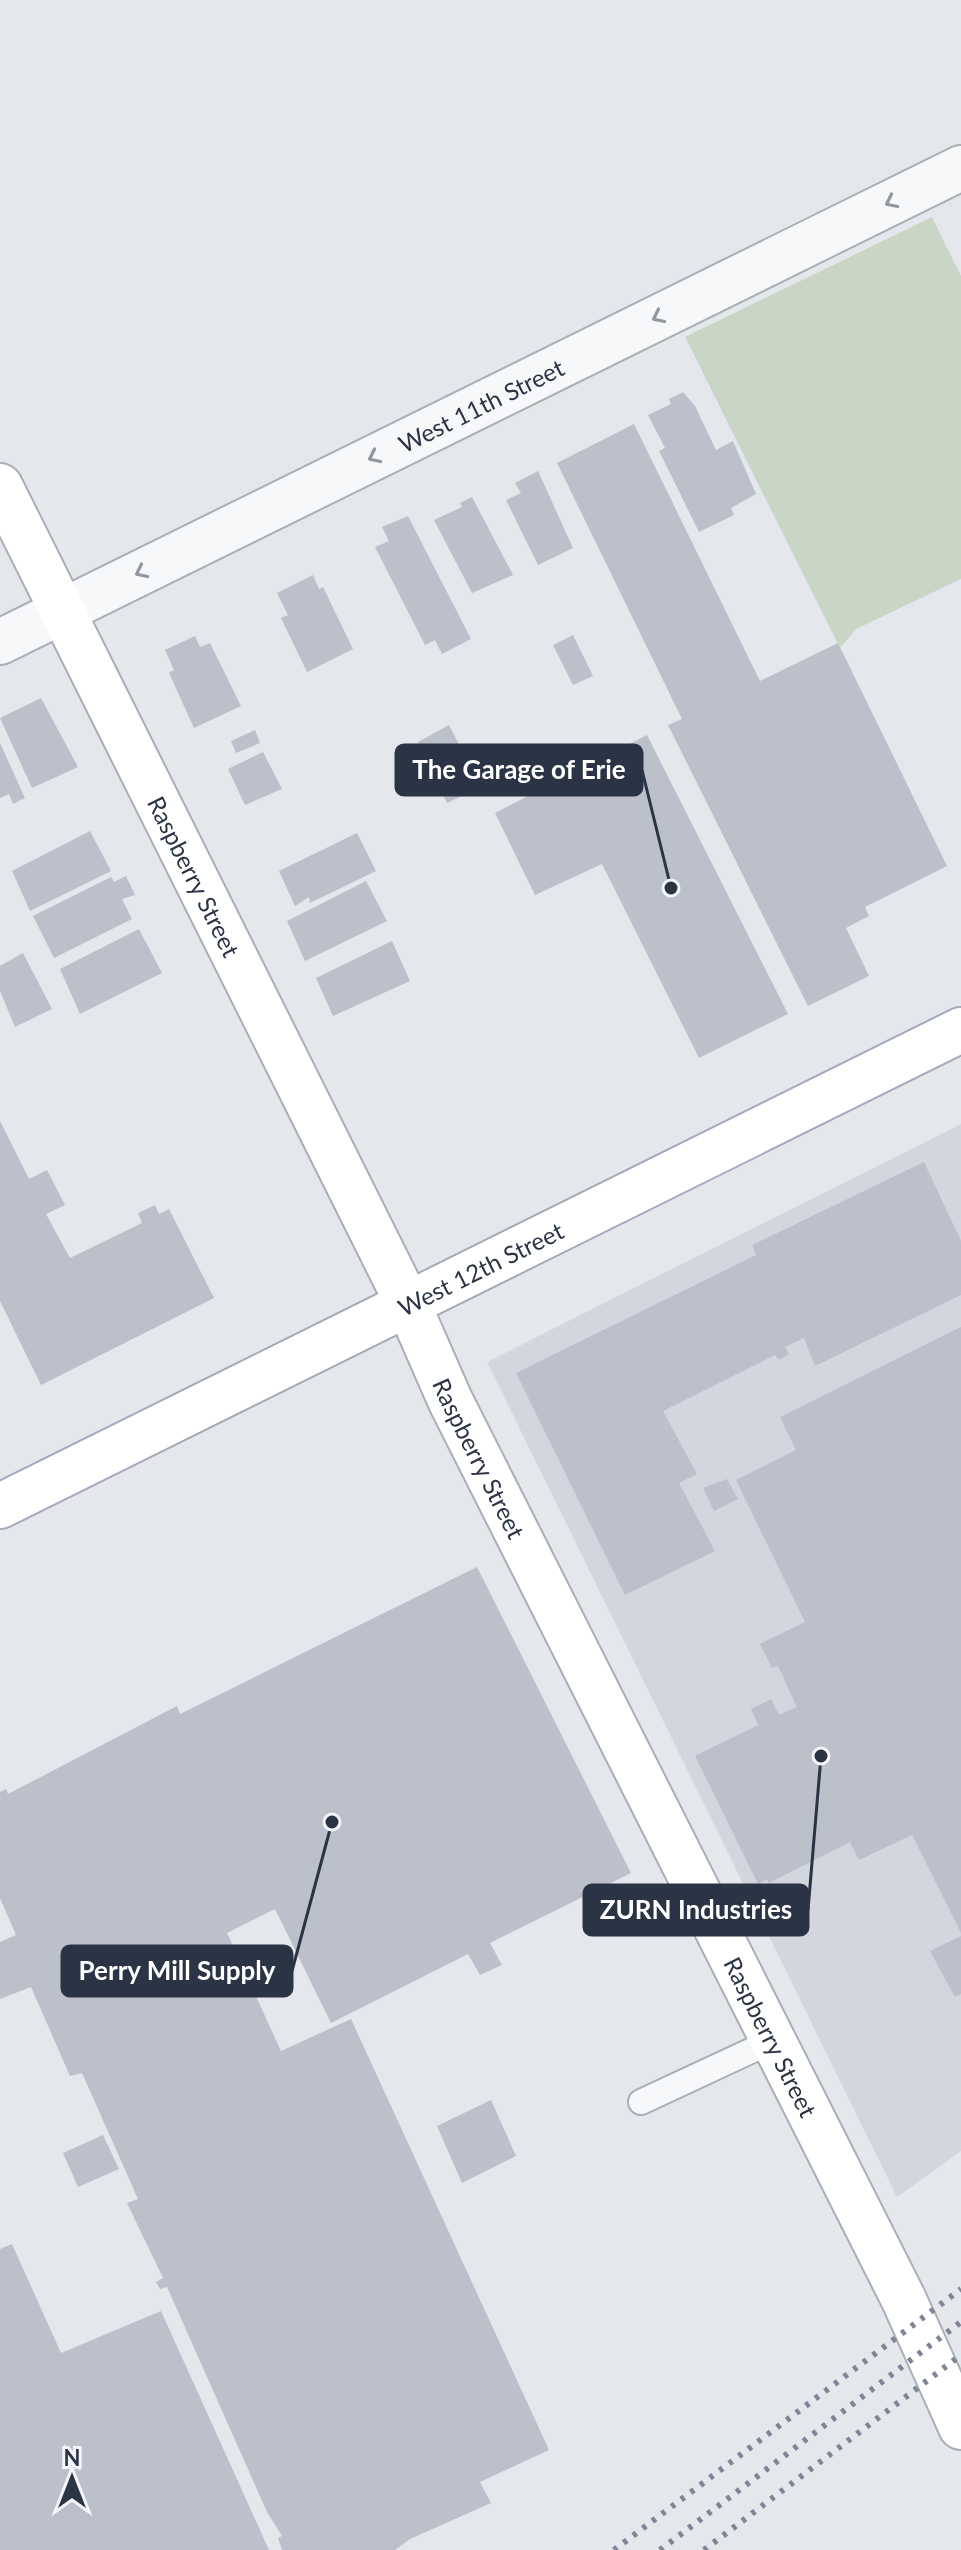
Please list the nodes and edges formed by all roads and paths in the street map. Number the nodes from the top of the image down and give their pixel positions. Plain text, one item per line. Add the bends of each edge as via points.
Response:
1 (961, 168) edge
2 (0, 486) edge
3 (62, 611) junction
4 (0, 642) edge
5 (961, 1030) edge
6 (408, 1304) junction
7 (0, 1506) edge
8 (774, 2040) junction
9 (641, 2102) dead end
10 (961, 2427) edge

1 -> 3 street, West 11th Street
2 - 3 street, Raspberry Street
3 - 4 street, West 11th Street
3 - 6 street, Raspberry Street
5 - 6 street, West 12th Street
6 - 7 street, West 12th Street
6 - 8 street, Raspberry Street via 450,1400
8 - 9 lane
8 - 10 street, Raspberry Street

